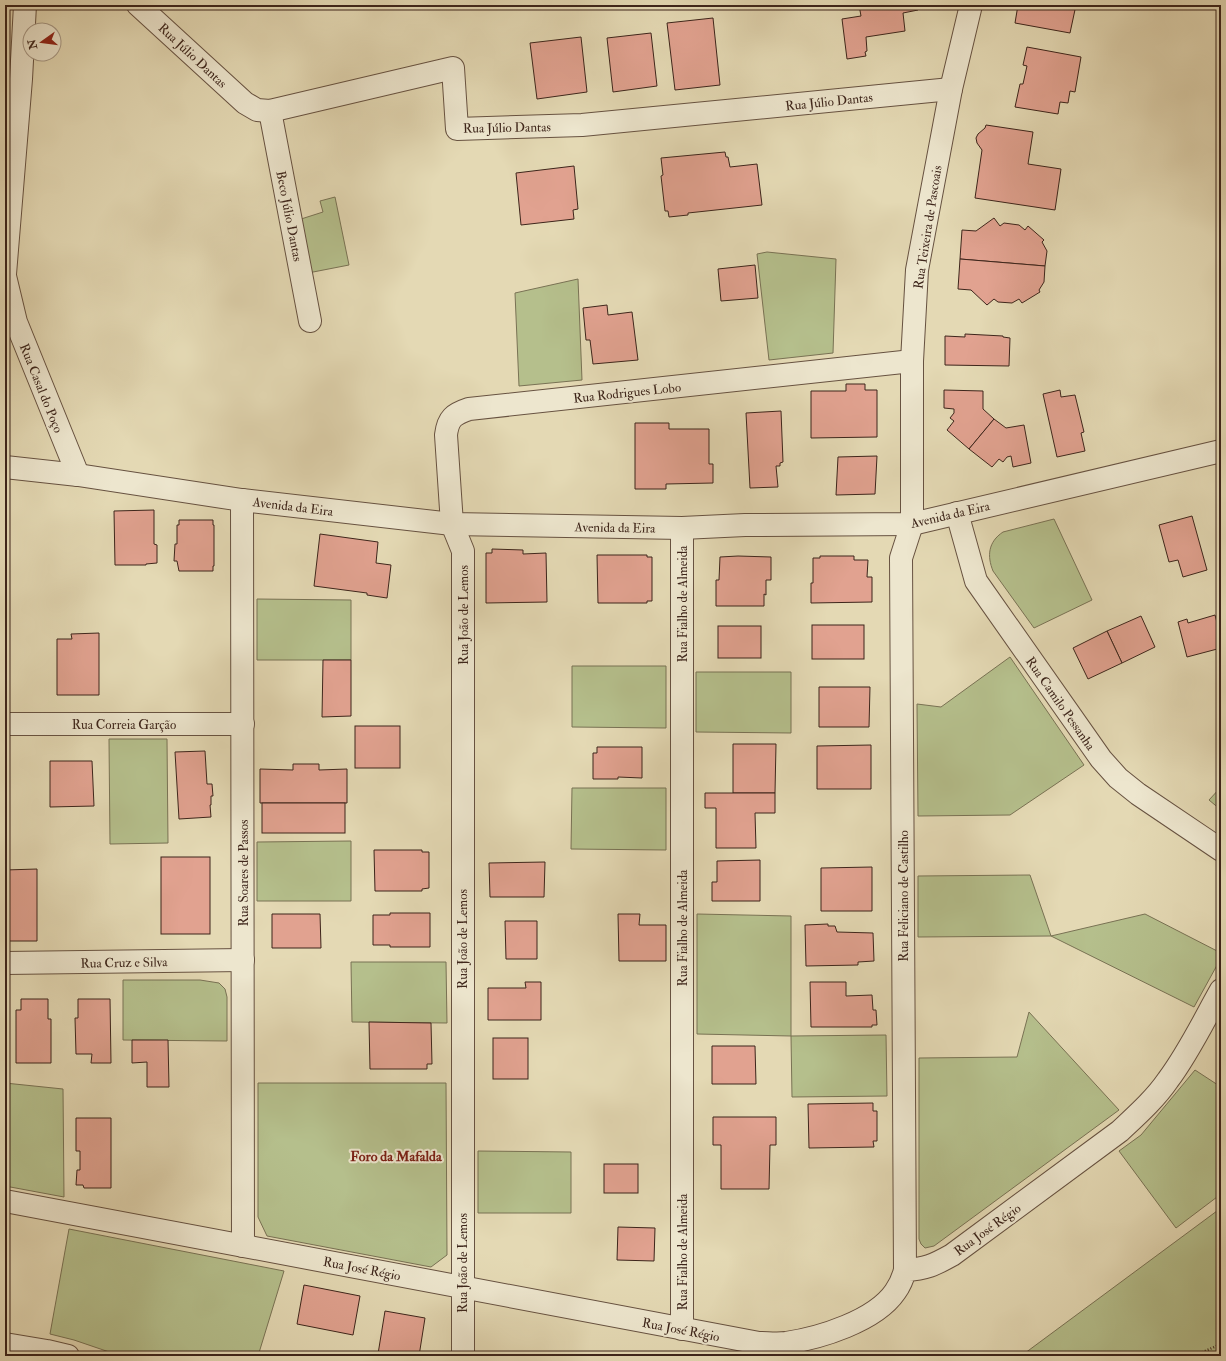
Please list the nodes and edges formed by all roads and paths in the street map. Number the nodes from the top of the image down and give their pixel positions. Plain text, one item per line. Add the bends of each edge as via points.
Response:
1 (25, 5) edge
2 (138, 5) edge
3 (971, 5) edge
4 (13, 80) edge
5 (951, 89) junction
6 (270, 111) junction
7 (5, 275) edge
8 (310, 321) dead end
9 (912, 361) junction
10 (1221, 451) edge
11 (5, 467) edge
12 (78, 475) junction
13 (242, 500) junction
14 (957, 513) junction
15 (452, 524) junction
16 (912, 524) junction
17 (682, 528) junction
18 (5, 724) edge
19 (243, 724) junction
20 (1221, 850) edge
21 (243, 960) junction
22 (5, 963) edge
23 (1221, 990) edge
24 (5, 1200) edge
25 (243, 1246) junction
26 (905, 1270) junction
27 (462, 1287) junction
28 (682, 1329) junction
29 (5, 1344) edge
30 (1221, 1344) edge
31 (68, 1356) edge
32 (462, 1356) edge
33 (1194, 1356) edge

1 - 4 street, Rua Casal do Poço
2 - 6 street, Rua Júlio Dantas via 245,103 257,110
3 - 5 street, Rua Teixeira de Pascoais
4 - 7 street, Rua Casal do Poço
5 - 6 street, Rua Júlio Dantas via 582,125 457,129 453,68
5 - 9 street, Rua Teixeira de Pascoais via 917,270
6 - 8 street, Beco Júlio Dantas
7 - 12 street, Rua Casal do Poço via 16,322
9 - 15 street, Rua Rodrigues Lobo via 469,408 453,416 446,435
9 - 16 street, Rua Teixeira de Pascoais
10 - 14 street, Avenida da Eira
11 - 12 street, Avenida da Eira
12 - 13 street, Avenida da Eira
13 - 15 street, Avenida da Eira
13 - 19 street, Rua Soares de Passos
14 - 16 street, Avenida da Eira
14 - 20 street, Rua Camilo Pessanha via 976,581 1101,759 1118,778 1138,794
15 - 17 street, Avenida da Eira
15 - 27 street, Rua João de Lemos via 463,551
16 - 17 street, Avenida da Eira
16 - 26 street, Rua Feliciano de Castilho via 901,558
17 - 28 street, Rua Fialho de Almeida
18 - 19 street, Rua Correia Garção
19 - 21 street, Rua Soares de Passos
21 - 22 street, Rua Cruz e Silva
21 - 25 street, Rua Soares de Passos
23 - 26 street, Rua José Régio via 1168,1080 1120,1131 952,1255 922,1269
24 - 25 street, Rua José Régio
25 - 27 street, Rua José Régio
26 - 28 street, Rua José Régio via 902,1283 894,1294 865,1317 839,1330 803,1340 759,1343
27 - 28 street, Rua José Régio
27 - 32 street, Rua João de Lemos
29 - 31 street
30 - 33 path

